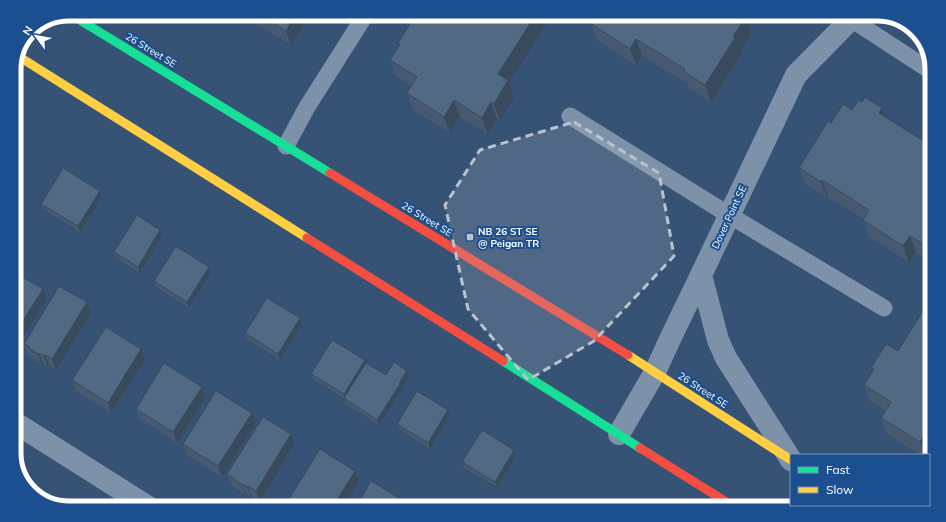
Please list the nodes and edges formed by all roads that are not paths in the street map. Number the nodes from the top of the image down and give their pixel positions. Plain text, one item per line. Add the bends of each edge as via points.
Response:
1 (81, 21) edge
2 (362, 21) edge
3 (846, 21) edge
4 (858, 21) edge
5 (23, 59) edge
6 (925, 67) edge
7 (570, 116) dead end
8 (286, 146) junction
9 (730, 215) junction
10 (701, 275) junction
11 (884, 308) dead end
12 (655, 372) junction
13 (21, 426) edge
14 (619, 434) junction
15 (790, 458) edge
16 (790, 459) edge
17 (139, 501) edge
18 (725, 501) edge

1 - 8 street, 26 Street SE
2 - 8 lane via 307,107
3 - 9 street, Dover Point SE via 796,75
4 - 6 lane
5 - 14 street
7 - 9 lane
8 - 12 street, 26 Street SE
9 - 10 street, Dover Point SE
9 - 11 lane
10 - 12 street, Dover Point SE
10 - 15 street via 718,340 726,358
12 - 14 street, Dover Point SE
12 - 16 street, 26 Street SE
13 - 17 street
14 - 18 street

